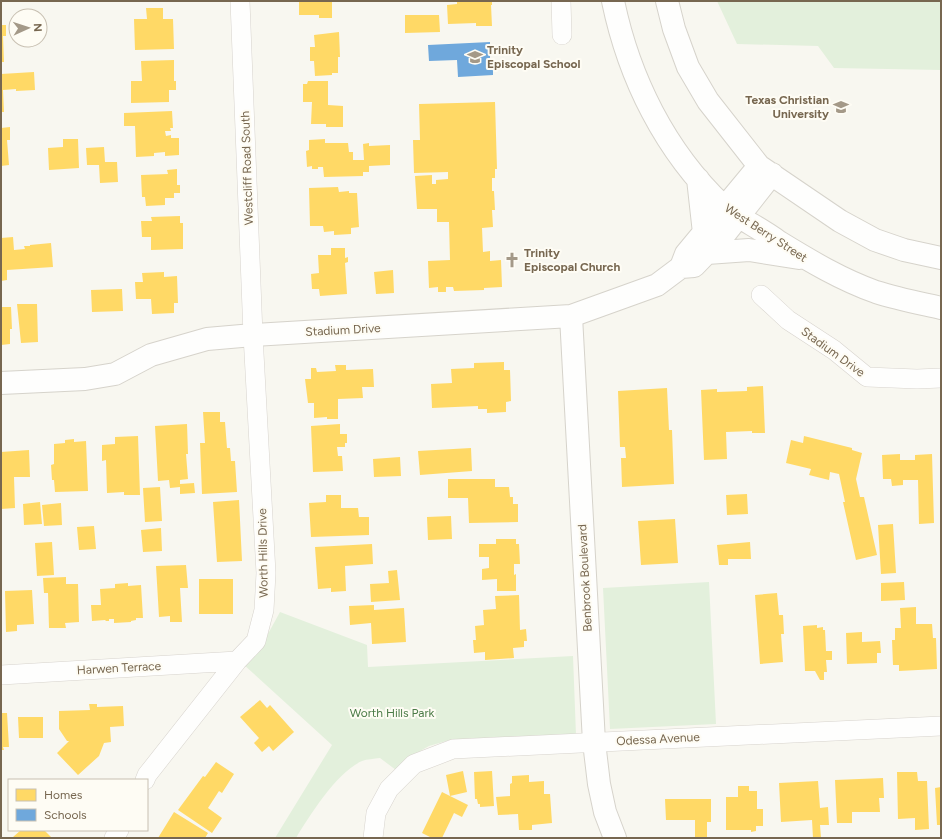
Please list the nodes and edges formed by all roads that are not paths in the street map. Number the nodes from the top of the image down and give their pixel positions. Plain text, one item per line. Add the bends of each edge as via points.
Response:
1 (240, 1) edge
2 (561, 1) edge
3 (613, 1) edge
4 (667, 1) edge
5 (562, 35) dead end
6 (766, 170) junction
7 (698, 179) junction
8 (732, 212) junction
9 (705, 243) junction
10 (941, 258) edge
11 (807, 259) junction
12 (761, 295) dead end
13 (941, 308) edge
14 (571, 316) junction
15 (253, 335) junction
16 (941, 378) edge
17 (1, 383) edge
18 (237, 661) junction
19 (1, 675) edge
20 (941, 726) edge
21 (594, 742) junction
22 (145, 779) edge
23 (372, 838) edge
24 (615, 838) edge

1 - 15 street, Westcliff Road South
2 - 5 street
3 - 7 street, West Berry Street via 618,29 631,67 651,111 678,154
4 - 6 street via 688,67 708,101
6 - 8 street, Stadium Drive
6 - 10 street via 840,221 875,240 904,250
7 - 8 street, West Berry Street
7 - 9 street
8 - 9 street, Stadium Drive
8 - 11 street, West Berry Street
9 - 11 street
9 - 14 street, Stadium Drive via 686,254 682,267 657,285
11 - 13 street, West Berry Street via 875,292
12 - 16 street, Stadium Drive via 788,320 834,350 866,377
14 - 15 street, Stadium Drive
14 - 21 street, Benbrook Boulevard
15 - 17 street, Stadium Drive via 207,339 151,355 115,374 85,379
15 - 18 street, Worth Hills Drive via 266,573 264,610 256,640
18 - 19 street, Harwen Terrace
18 - 22 street, Worth Hills Drive
20 - 21 street, Odessa Avenue
21 - 23 street, Odessa Avenue via 453,749 414,764 389,789 376,813
21 - 24 street, Benbrook Boulevard via 605,812

